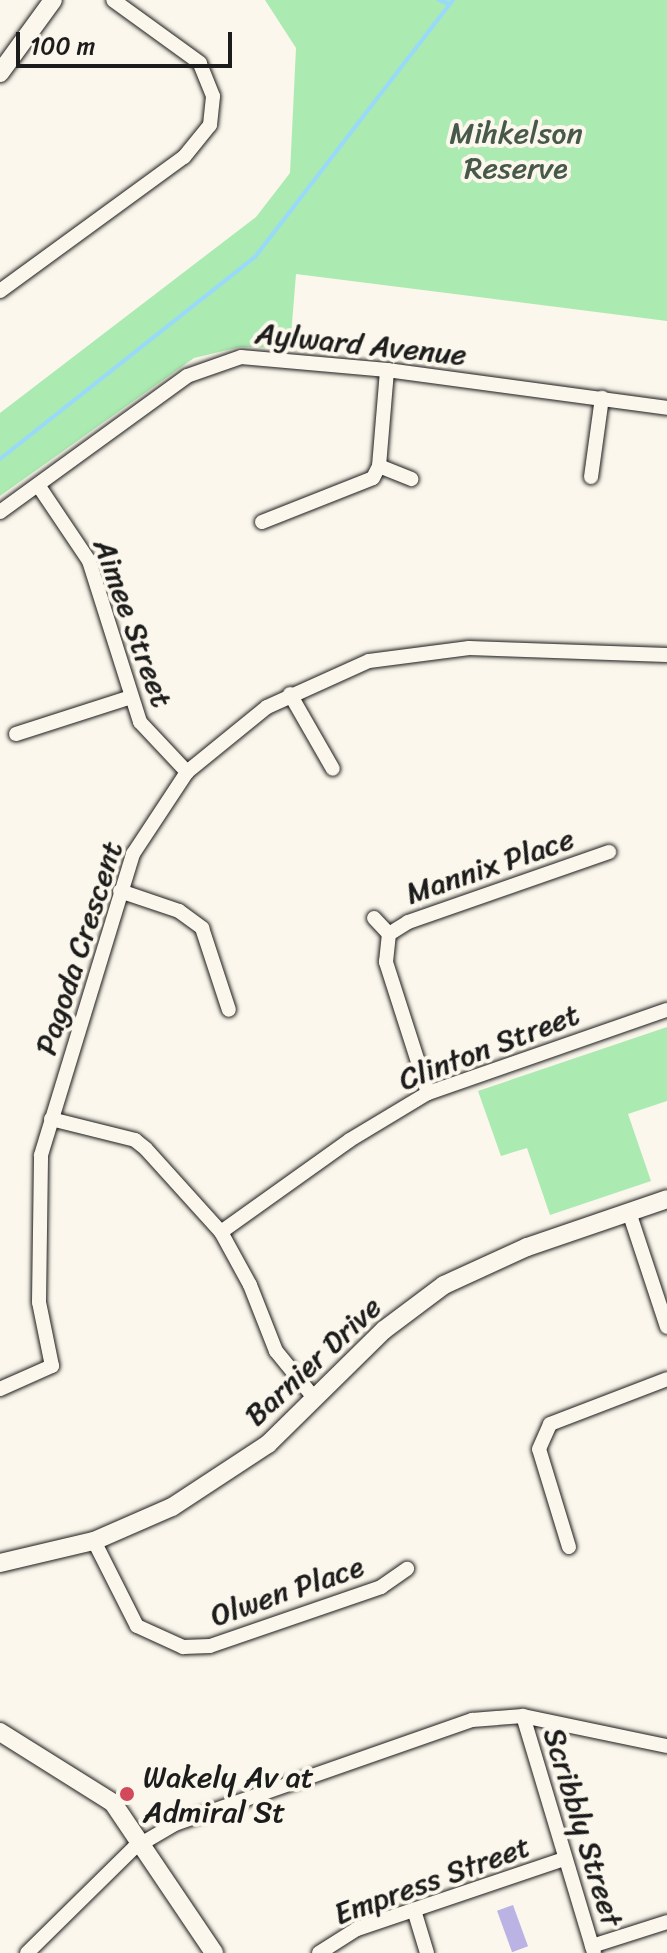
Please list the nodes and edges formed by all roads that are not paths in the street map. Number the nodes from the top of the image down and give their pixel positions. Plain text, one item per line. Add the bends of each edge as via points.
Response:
1 (53, 0) edge
2 (113, 0) edge
3 (0, 73) edge
4 (0, 291) edge
5 (387, 370) junction
6 (602, 398) junction
7 (667, 408) edge
8 (379, 466) junction
9 (591, 477) dead end
10 (411, 479) dead end
11 (38, 485) junction
12 (0, 512) edge
13 (262, 522) dead end
14 (667, 655) edge
15 (290, 694) junction
16 (131, 697) junction
17 (16, 734) dead end
18 (333, 769) dead end
19 (187, 772) junction
20 (609, 852) dead end
21 (120, 891) junction
22 (374, 918) dead end
23 (389, 934) junction
24 (229, 1010) dead end
25 (667, 1010) edge
26 (428, 1093) junction
27 (51, 1119) junction
28 (667, 1199) edge
29 (629, 1212) junction
30 (221, 1232) junction
31 (667, 1327) edge
32 (667, 1379) edge
33 (0, 1389) edge
34 (315, 1399) junction
35 (94, 1541) junction
36 (569, 1547) dead end
37 (0, 1563) edge
38 (407, 1569) dead end
39 (523, 1716) junction
40 (0, 1732) edge
41 (667, 1746) edge
42 (143, 1842) junction
43 (564, 1859) junction
44 (414, 1910) junction
45 (667, 1922) edge
46 (593, 1950) edge
47 (27, 1953) edge
48 (214, 1953) edge
49 (319, 1953) edge
50 (427, 1953) edge

1 - 3 street
2 - 4 street via 200,63 213,96 210,125 184,157
5 - 6 street, Aylward Avenue
5 - 8 street
5 - 11 street, Aylward Avenue via 258,356 221,362 187,376
6 - 7 street, Aylward Avenue
6 - 9 street
8 - 10 street
8 - 13 street via 363,485
11 - 12 street, Aylward Avenue
11 - 16 street, Aimee Street via 89,561
14 - 15 street, Pagoda Crescent via 490,648 420,651 357,665
15 - 18 street
15 - 19 street, Pagoda Crescent via 243,723
16 - 17 street
16 - 19 street, Aimee Street via 149,736
19 - 21 street, Pagoda Crescent via 154,816
20 - 23 street, Mannix Place via 408,922
21 - 24 street via 179,911 202,928
21 - 27 street, Pagoda Crescent
22 - 23 street, Mannix Place
23 - 26 street, Mannix Place via 386,962
25 - 26 street, Clinton Street
26 - 30 street, Clinton Street via 350,1140
27 - 30 street via 135,1140
27 - 33 street, Pagoda Crescent via 39,1169 38,1269 41,1317 54,1360 42,1374
28 - 29 street, Barnier Drive
29 - 31 street
29 - 34 street, Barnier Drive via 504,1256 444,1285 384,1330
30 - 34 street via 250,1285 276,1351
32 - 36 street via 550,1424 539,1449
34 - 35 street, Barnier Drive via 268,1444 209,1486
35 - 37 street, Barnier Drive
35 - 38 street, Olwen Place via 137,1626 183,1647 210,1646 381,1587
39 - 41 street
39 - 42 street via 472,1720 193,1817
39 - 43 street, Scribbly Street
40 - 42 street via 113,1803
42 - 47 street
42 - 48 street
43 - 44 street, Empress Street
43 - 46 street, Scribbly Street
44 - 49 street, Empress Street via 357,1929
44 - 50 street
45 - 46 street

